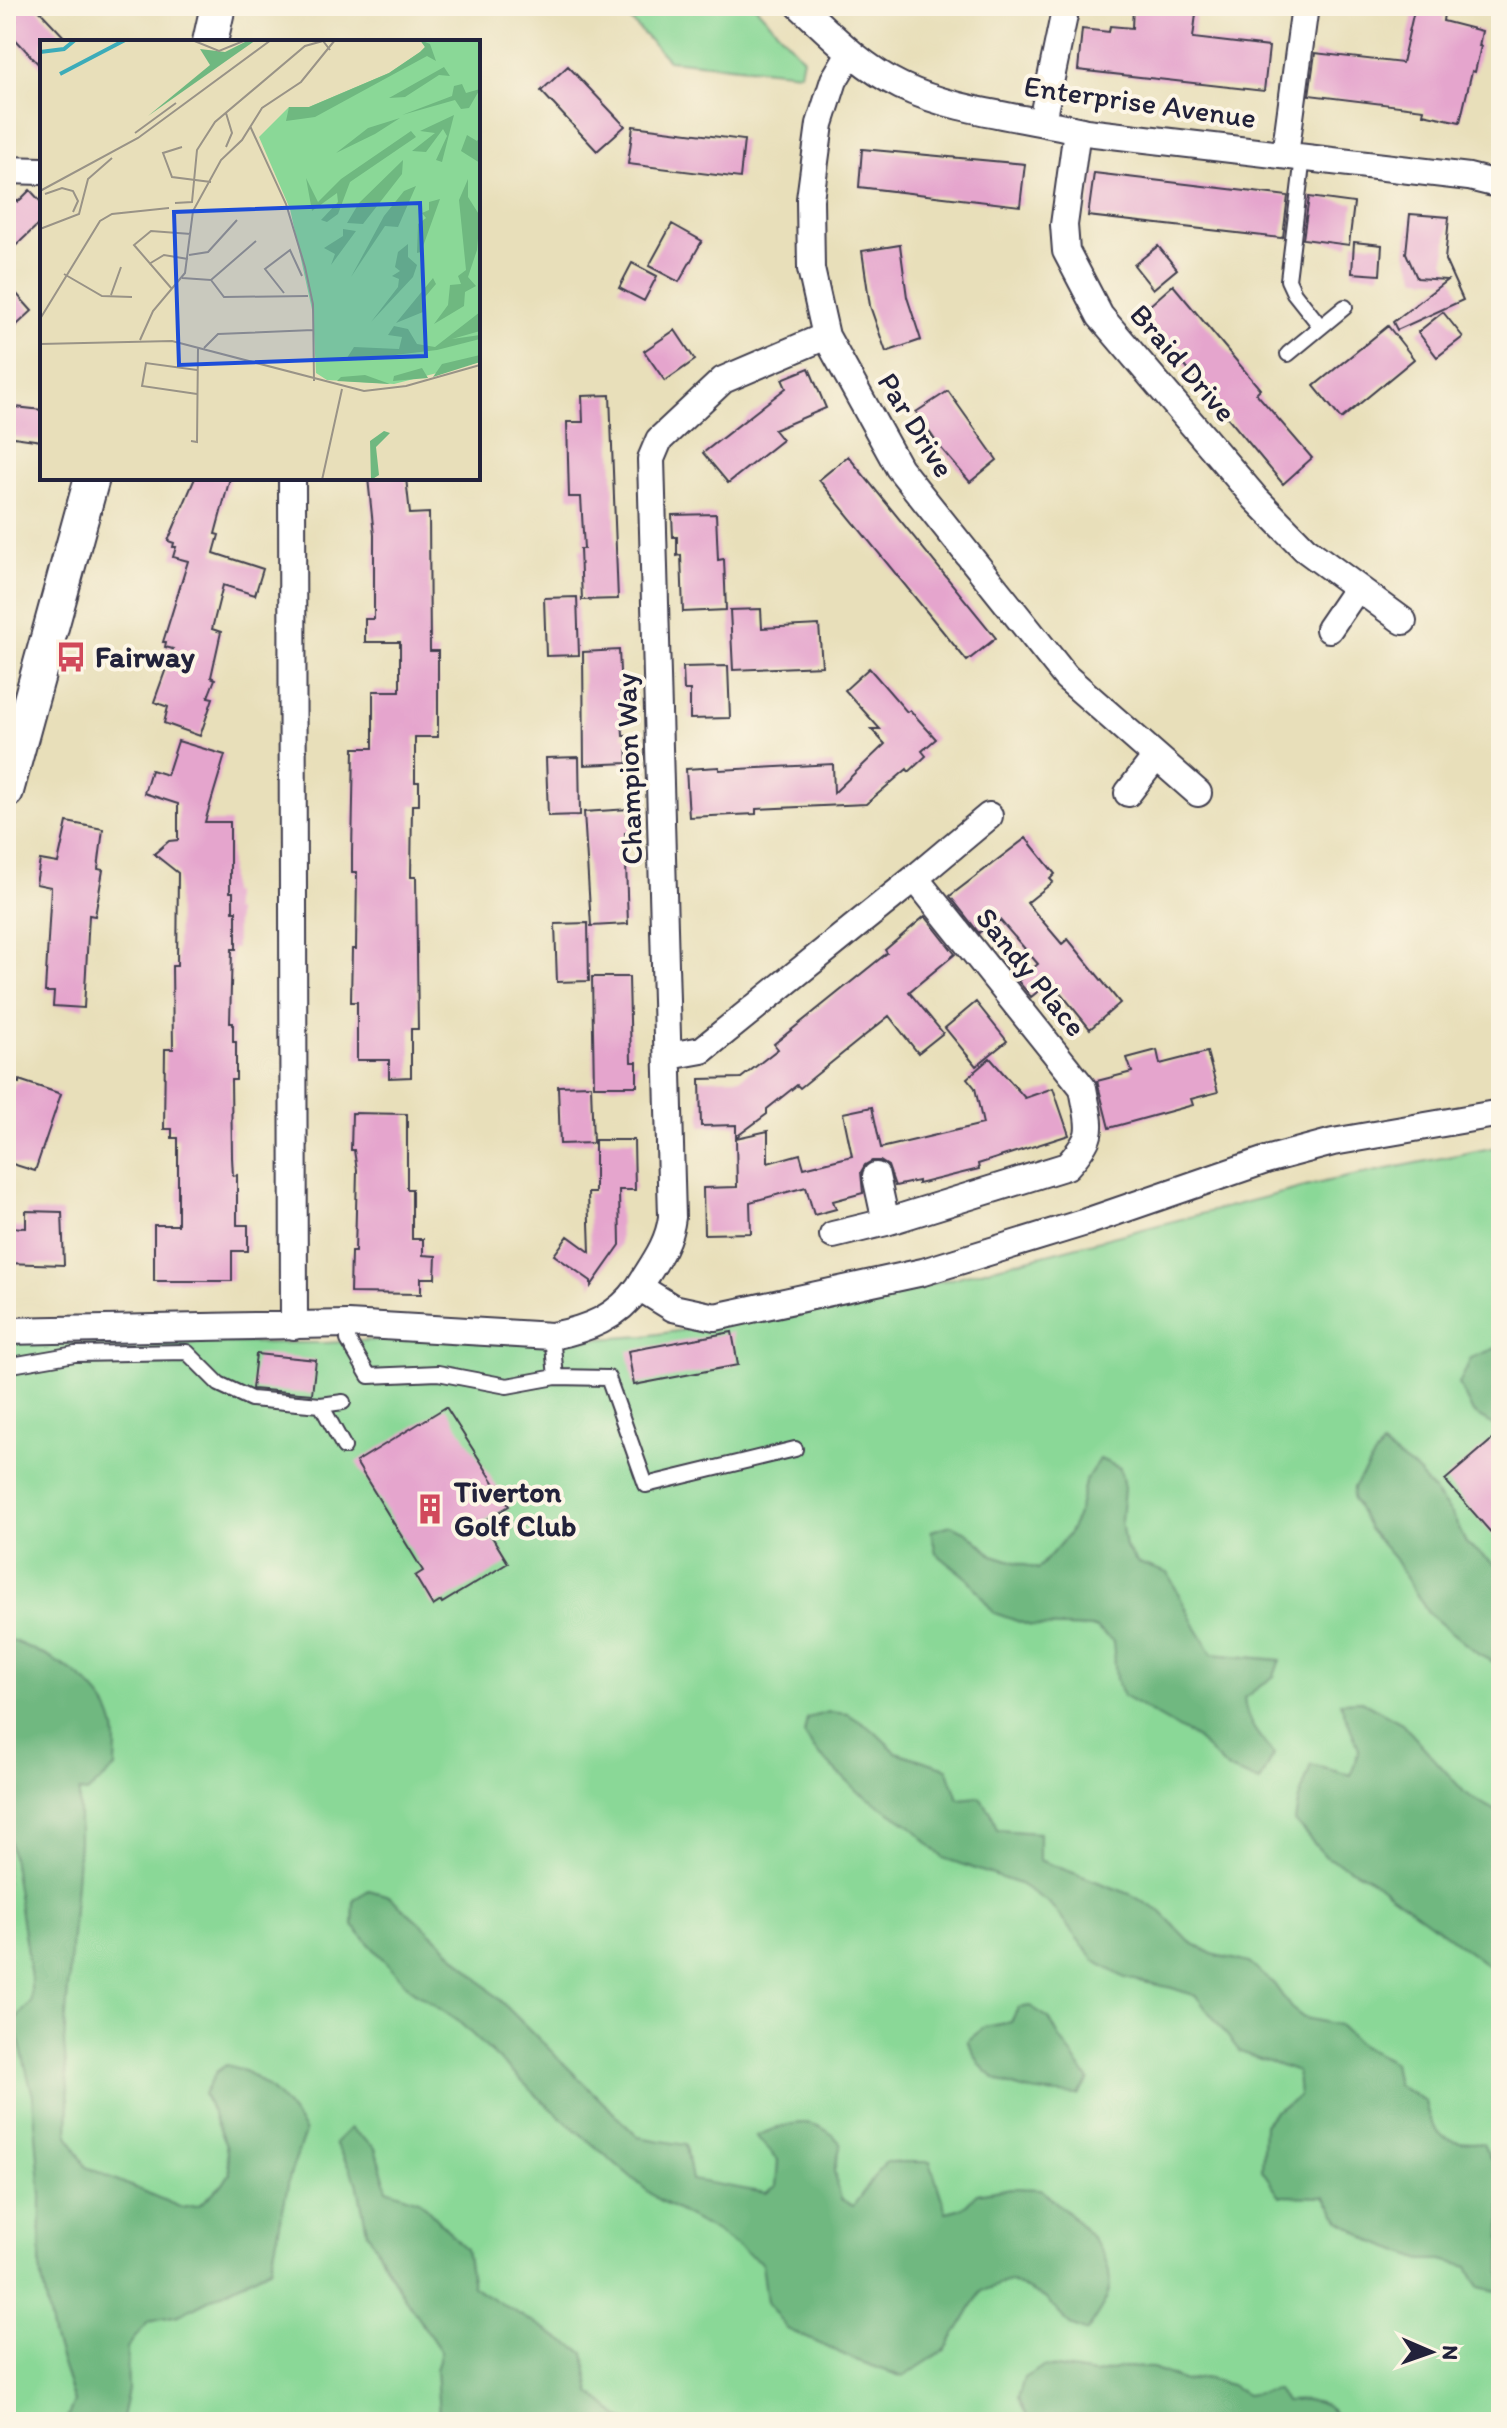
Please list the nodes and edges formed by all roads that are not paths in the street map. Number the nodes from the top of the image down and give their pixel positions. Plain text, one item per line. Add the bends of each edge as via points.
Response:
1 (218, 6) edge
2 (800, 6) edge
3 (1066, 6) edge
4 (1305, 6) edge
5 (210, 40) edge
6 (850, 53) junction
7 (1042, 121) junction
8 (1077, 130) junction
9 (1294, 156) junction
10 (6, 170) edge
11 (40, 171) edge
12 (1501, 185) edge
13 (1345, 307) dead end
14 (1321, 327) junction
15 (826, 336) junction
16 (1288, 354) dead end
17 (91, 480) edge
18 (292, 480) edge
19 (1357, 588) junction
20 (1403, 621) dead end
21 (1329, 629) dead end
22 (1155, 758) junction
23 (6, 791) edge
24 (1128, 793) dead end
25 (1198, 793) dead end
26 (989, 816) dead end
27 (915, 878) junction
28 (669, 1056) junction
29 (1501, 1113) edge
30 (876, 1176) dead end
31 (886, 1222) junction
32 (833, 1235) dead end
33 (639, 1287) junction
34 (348, 1324) junction
35 (294, 1326) junction
36 (6, 1331) edge
37 (552, 1336) junction
38 (6, 1366) edge
39 (556, 1377) junction
40 (343, 1402) dead end
41 (321, 1405) junction
42 (344, 1447) dead end
43 (795, 1449) dead end

1 - 5 street
2 - 6 street, Enterprise Avenue
3 - 7 street
4 - 9 street
6 - 7 street, Enterprise Avenue via 901,86 952,104
6 - 15 street, Par Drive via 834,80 820,124 810,199 811,269
7 - 8 street, Enterprise Avenue
8 - 9 street, Enterprise Avenue
8 - 19 street, Braid Drive via 1064,225 1066,251 1100,316 1256,499 1305,549
9 - 12 street, Enterprise Avenue
9 - 14 lane via 1288,280
10 - 11 street
13 - 14 lane
14 - 16 lane
15 - 22 street, Par Drive via 899,468 1072,685
15 - 28 street, Champion Way via 723,380 659,440 651,459
17 - 23 street
18 - 35 street
19 - 20 street, Braid Drive
19 - 21 street
22 - 24 street
22 - 25 street, Par Drive
26 - 27 street
27 - 28 street via 702,1050
27 - 31 street, Sandy Place via 1083,1088 1090,1128 1085,1146 1067,1166
28 - 33 street, Champion Way via 670,1234
29 - 33 street via 1333,1142 923,1272 715,1317 673,1308
30 - 31 street
31 - 32 street, Sandy Place
33 - 37 street, Champion Way via 615,1314
34 - 35 street, Champion Way
34 - 37 street, Champion Way
34 - 39 lane via 348,1340 369,1376 438,1373 507,1386
35 - 36 street, Champion Way
37 - 39 lane
38 - 41 lane via 75,1354 187,1352 219,1384 251,1399
39 - 43 lane via 608,1378 646,1485
40 - 41 lane
41 - 42 lane

